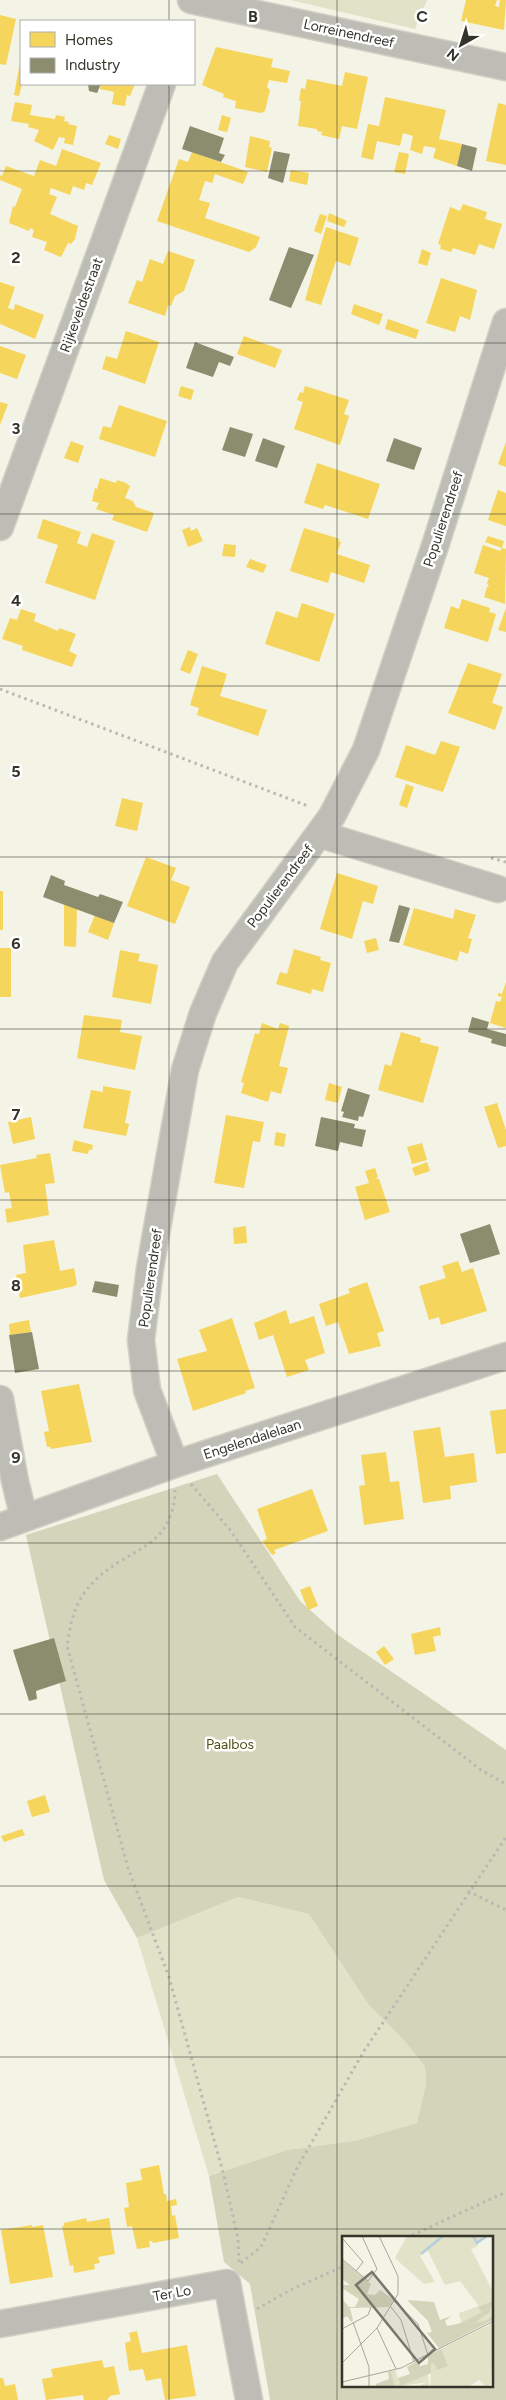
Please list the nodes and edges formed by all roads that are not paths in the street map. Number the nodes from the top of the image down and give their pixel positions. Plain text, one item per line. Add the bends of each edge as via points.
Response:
1 (198, 8) edge
2 (506, 67) edge
3 (162, 85) edge
4 (506, 322) edge
5 (0, 527) edge
6 (326, 825) junction
7 (498, 889) dead end
8 (506, 1356) edge
9 (0, 1399) edge
10 (175, 1464) junction
11 (24, 1518) junction
12 (0, 1527) edge
13 (0, 2324) edge
14 (249, 2400) edge

1 - 2 street, Lorreinendreef
3 - 5 street, Rijkeveldestraat
4 - 6 street, Populierendreef via 366,750
6 - 7 street
6 - 10 street, Populierendreef via 225,962 203,1013 185,1070 150,1268 141,1340 147,1390
8 - 10 street, Engelendalelaan
9 - 11 street
10 - 11 street, Engelendalelaan
11 - 12 street, Engelendalelaan
13 - 14 street, Ter Lo via 227,2283

